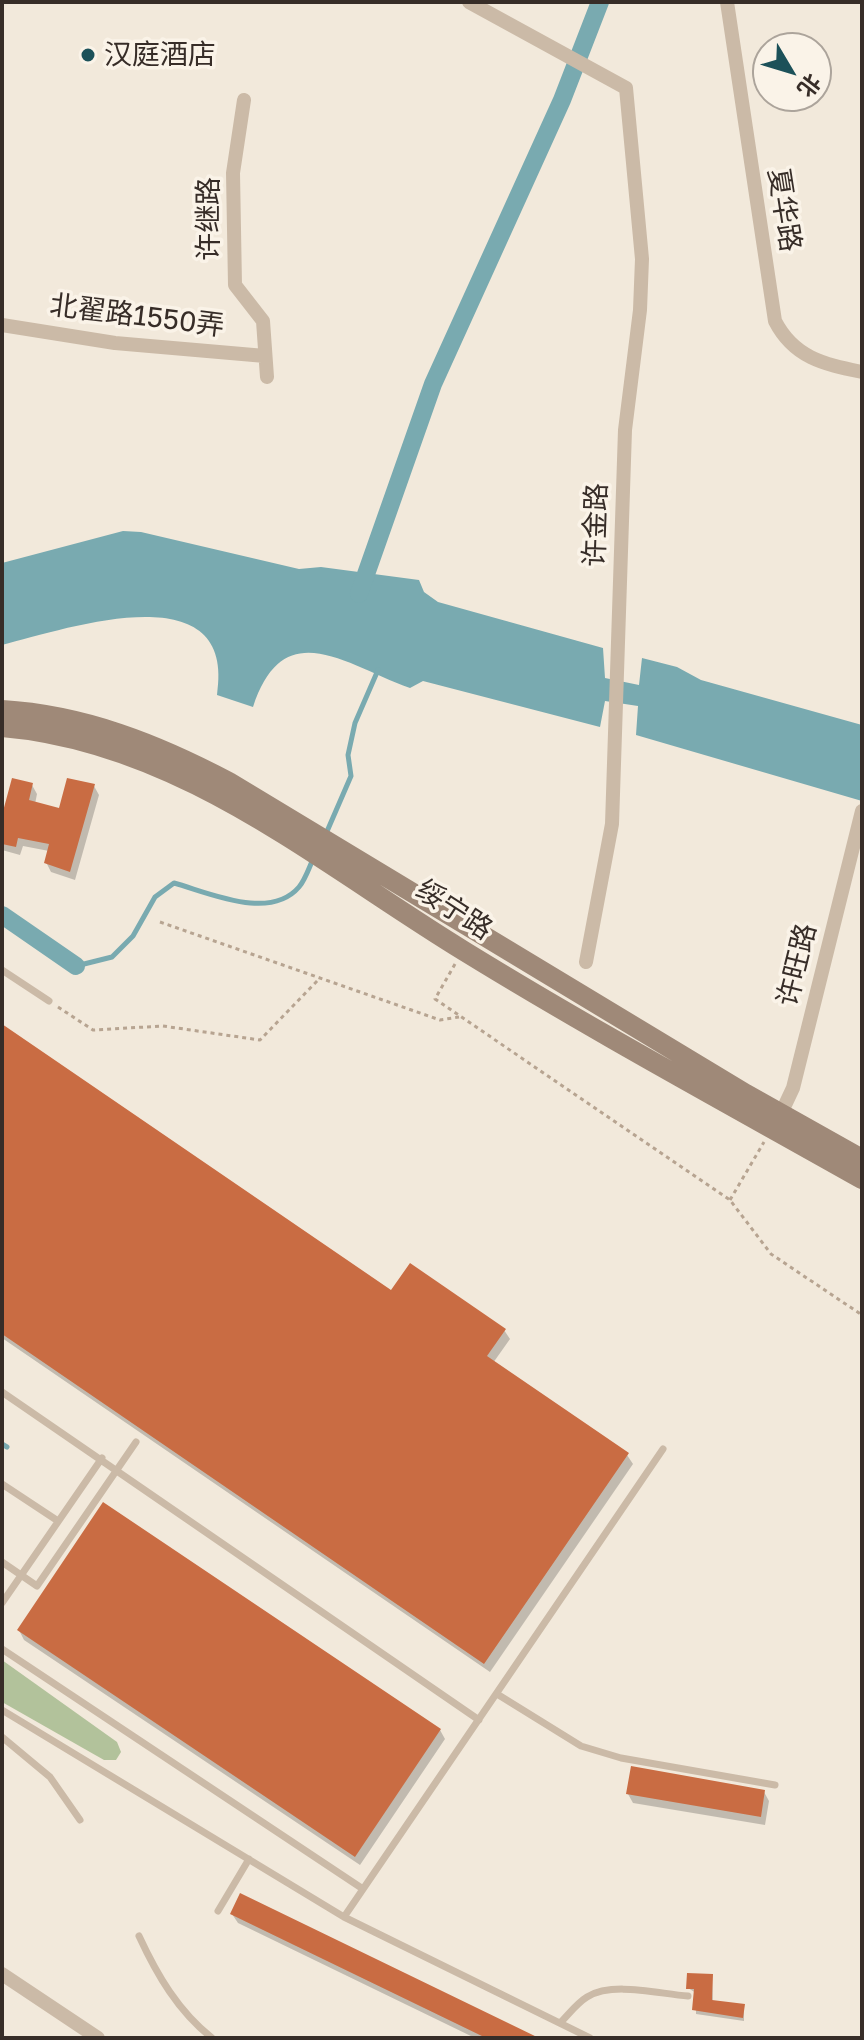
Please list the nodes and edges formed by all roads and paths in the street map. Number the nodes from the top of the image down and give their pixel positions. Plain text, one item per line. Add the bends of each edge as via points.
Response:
1 (469, 2) edge
2 (727, 2) edge
3 (244, 100) dead end
4 (2, 325) edge
5 (265, 356) junction
6 (862, 372) edge
7 (267, 377) dead end
8 (2, 710) edge
9 (2, 727) edge
10 (862, 811) edge
11 (318, 846) junction
12 (358, 870) junction
13 (160, 922) dead end
14 (463, 950) junction
15 (586, 962) dead end
16 (2, 970) edge
17 (320, 978) junction
18 (49, 1001) joint
19 (462, 1017) junction
20 (777, 1122) junction
21 (862, 1159) edge
22 (862, 1179) edge
23 (730, 1200) junction
24 (862, 1315) edge
25 (2, 1392) edge
26 (136, 1442) dead end
27 (663, 1449) dead end
28 (102, 1458) junction
29 (118, 1469) junction
30 (2, 1484) edge
31 (58, 1521) junction
32 (2, 1562) edge
33 (21, 1575) junction
34 (2, 1603) edge
35 (2, 1649) edge
36 (497, 1694) junction
37 (2, 1710) edge
38 (479, 1720) junction
39 (2, 1737) edge
40 (775, 1785) dead end
41 (80, 1820) dead end
42 (249, 1859) junction
43 (363, 1889) junction
44 (218, 1911) dead end
45 (344, 1917) junction
46 (139, 1936) dead end
47 (2, 1974) edge
48 (688, 1996) dead end
49 (560, 2023) junction
50 (98, 2038) edge
51 (212, 2038) edge
52 (590, 2038) edge

1 - 15 street, 许金路 via 626,88 642,259 640,310 625,430 612,824
2 - 6 street, 夏华路 via 775,321 783,336 816,363
3 - 5 street, 许继路 via 233,173 235,285 263,321
4 - 5 street, 北翟路1550弄 via 115,343
5 - 7 street, 许继路
8 - 11 main road, 绥宁路 via 121,732 174,753
9 - 11 main road, 绥宁路 via 116,749 167,769
10 - 20 street, 许旺路 via 793,1088
11 - 12 main road, 绥宁路
12 - 14 main road, 绥宁路
12 - 20 main road, 绥宁路
13 - 17 path
14 - 19 path via 435,999
14 - 20 main road, 绥宁路
16 - 18 lane
17 - 18 path via 260,1040 163,1026 93,1030
17 - 19 path via 440,1020
19 - 23 path
20 - 21 main road, 绥宁路
20 - 22 main road, 绥宁路
20 - 23 path
23 - 24 path via 771,1254
25 - 28 lane
26 - 29 lane
27 - 36 lane
28 - 29 lane
28 - 31 lane
29 - 33 lane via 37,1586
29 - 38 lane
30 - 31 lane
31 - 33 lane
32 - 33 lane
33 - 34 lane
35 - 43 lane
36 - 38 lane
36 - 40 lane via 581,1746
37 - 42 lane
38 - 43 lane
39 - 41 lane via 50,1777
42 - 44 lane
42 - 45 lane
43 - 45 lane
45 - 49 lane
46 - 51 lane via 177,2004
47 - 50 street
48 - 49 lane via 596,1992
49 - 52 lane

